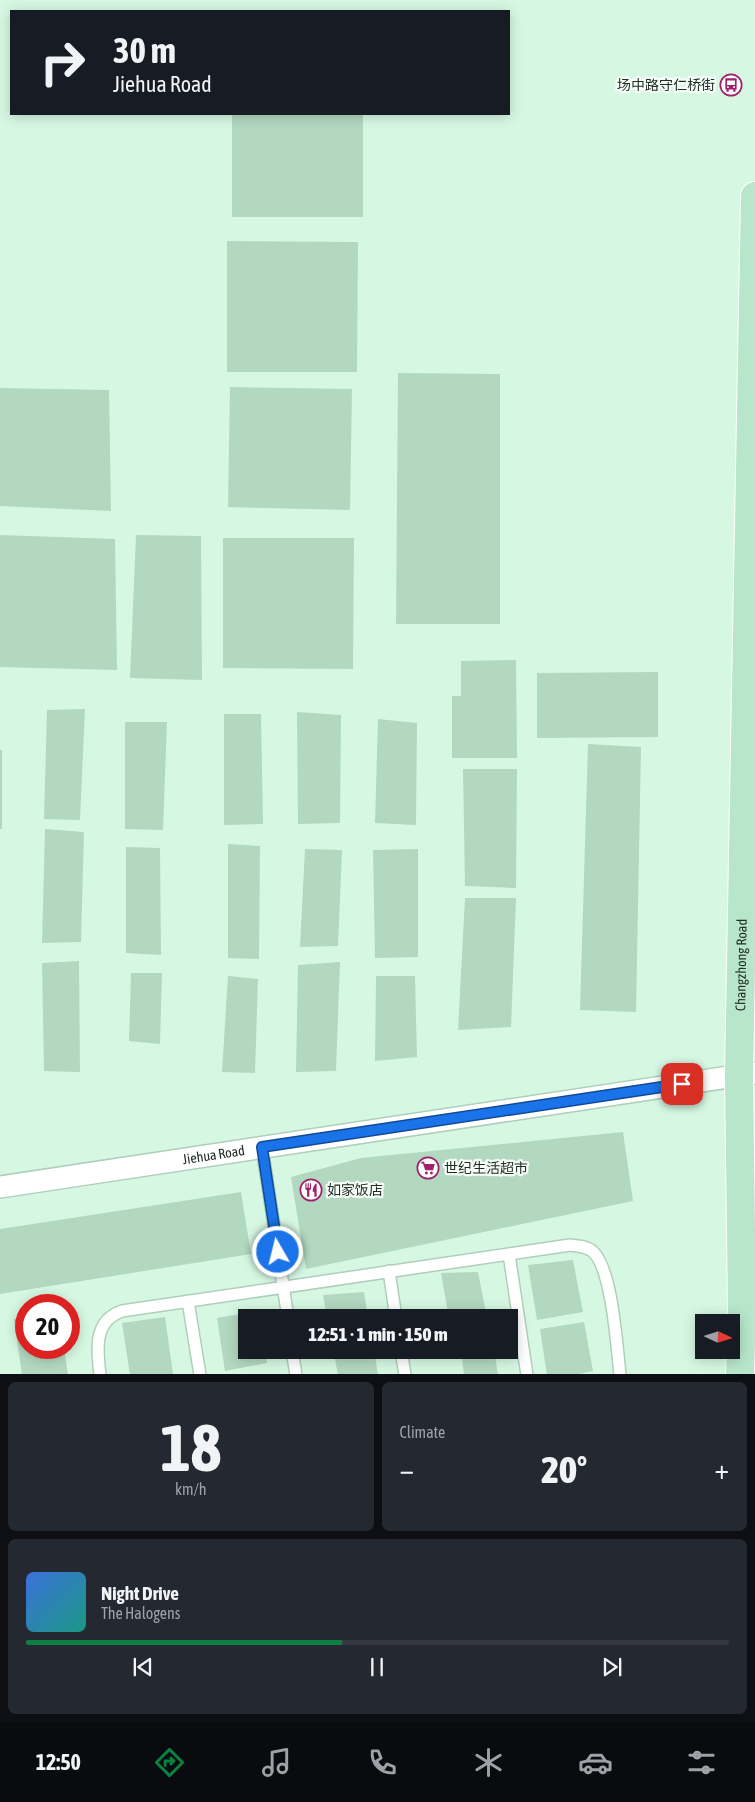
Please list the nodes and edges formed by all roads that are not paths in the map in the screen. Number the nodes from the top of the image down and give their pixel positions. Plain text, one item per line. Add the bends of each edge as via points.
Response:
1 (755, 196) edge
2 (747, 1074) edge
3 (262, 1147) junction
4 (0, 1187) edge
5 (509, 1254) junction
6 (389, 1271) junction
7 (283, 1287) junction
8 (188, 1301) junction
9 (287, 1309) edge
10 (395, 1309) edge
11 (294, 1359) edge
12 (402, 1359) edge
13 (100, 1374) edge
14 (200, 1374) edge
15 (296, 1374) edge
16 (404, 1374) edge
17 (527, 1374) edge
18 (620, 1374) edge
19 (740, 1374) edge

1 - 2 main road, Changzhong Road
2 - 3 street, Jiehua Road
2 - 19 main road, Changzhong Road
3 - 4 street, Jiehua Road
3 - 7 lane
5 - 6 lane
5 - 17 lane
5 - 18 lane via 570,1245 593,1252 603,1266 608,1284
6 - 7 lane
6 - 10 lane
7 - 8 lane
7 - 9 lane
8 - 13 lane via 122,1311 108,1318 98,1342
8 - 14 lane
11 - 15 lane
12 - 16 lane

